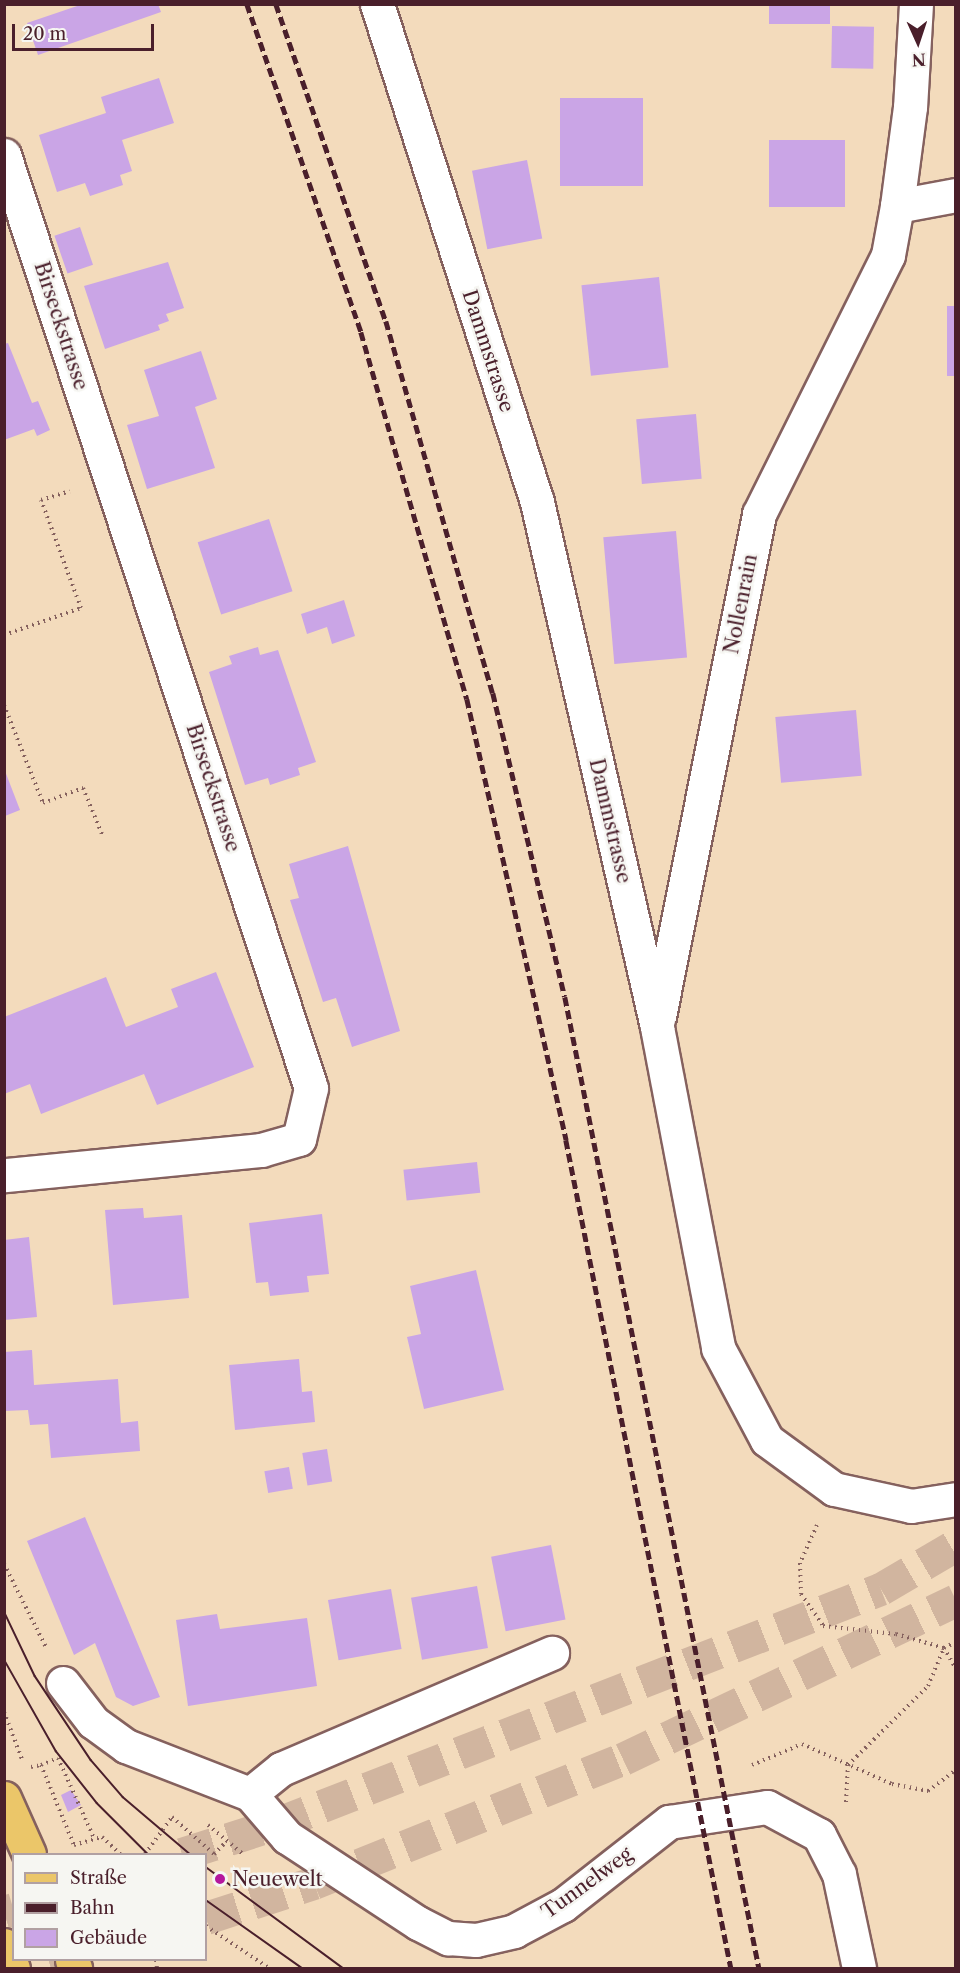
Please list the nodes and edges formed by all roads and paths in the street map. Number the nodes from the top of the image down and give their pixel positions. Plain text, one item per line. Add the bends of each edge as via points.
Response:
1 (377, 4) edge
2 (916, 4) edge
3 (4, 155) edge
4 (956, 195) edge
5 (897, 206) junction
6 (111, 478) junction
7 (4, 634) edge
8 (4, 705) edge
9 (102, 834) dead end
10 (657, 1027) junction
11 (4, 1175) edge
12 (834, 1489) junction
13 (956, 1499) edge
14 (4, 1564) edge
15 (956, 1642) edge
16 (944, 1648) junction
17 (552, 1653) dead end
18 (956, 1669) edge
19 (63, 1683) joint
20 (4, 1712) edge
21 (41, 1765) junction
22 (848, 1765) dead end
23 (250, 1794) junction
24 (4, 1798) edge
25 (206, 1823) dead end
26 (94, 1838) junction
27 (4, 1839) edge
28 (18, 1853) edge
29 (29, 1853) edge
30 (119, 1853) edge
31 (146, 1853) edge
32 (207, 1927) edge
33 (4, 1945) edge
34 (14, 1968) edge
35 (269, 1968) edge
36 (859, 1968) edge

1 - 10 street, Dammstrasse via 537,502
2 - 5 street, Nollenrain via 910,107
3 - 6 street, Birseckstrasse
4 - 5 street
5 - 10 street, Nollenrain via 888,255 759,514
6 - 7 path via 41,500 81,608
6 - 11 street, Birseckstrasse via 311,1088 299,1138 261,1150
8 - 9 path via 43,803 83,788
10 - 12 street, Dammstrasse via 718,1348 767,1440
12 - 13 street, Dammstrasse via 910,1506
12 - 16 path via 800,1563 801,1594 823,1626 896,1634
14 - 19 path
15 - 16 path
16 - 18 path
16 - 22 path via 928,1686
17 - 23 street via 280,1769
19 - 23 street, Tunnelweg via 93,1722 126,1746
20 - 21 path via 26,1768
21 - 26 path via 58,1758
21 - 26 path via 74,1845
23 - 36 street, Tunnelweg via 287,1838 418,1923 448,1938 476,1940 514,1931 563,1905 669,1822 767,1807 819,1835 839,1874
24 - 29 main road
25 - 31 path via 227,1841 214,1854 172,1816
26 - 30 path via 102,1837
27 - 28 main road
32 - 35 path
33 - 34 main road

